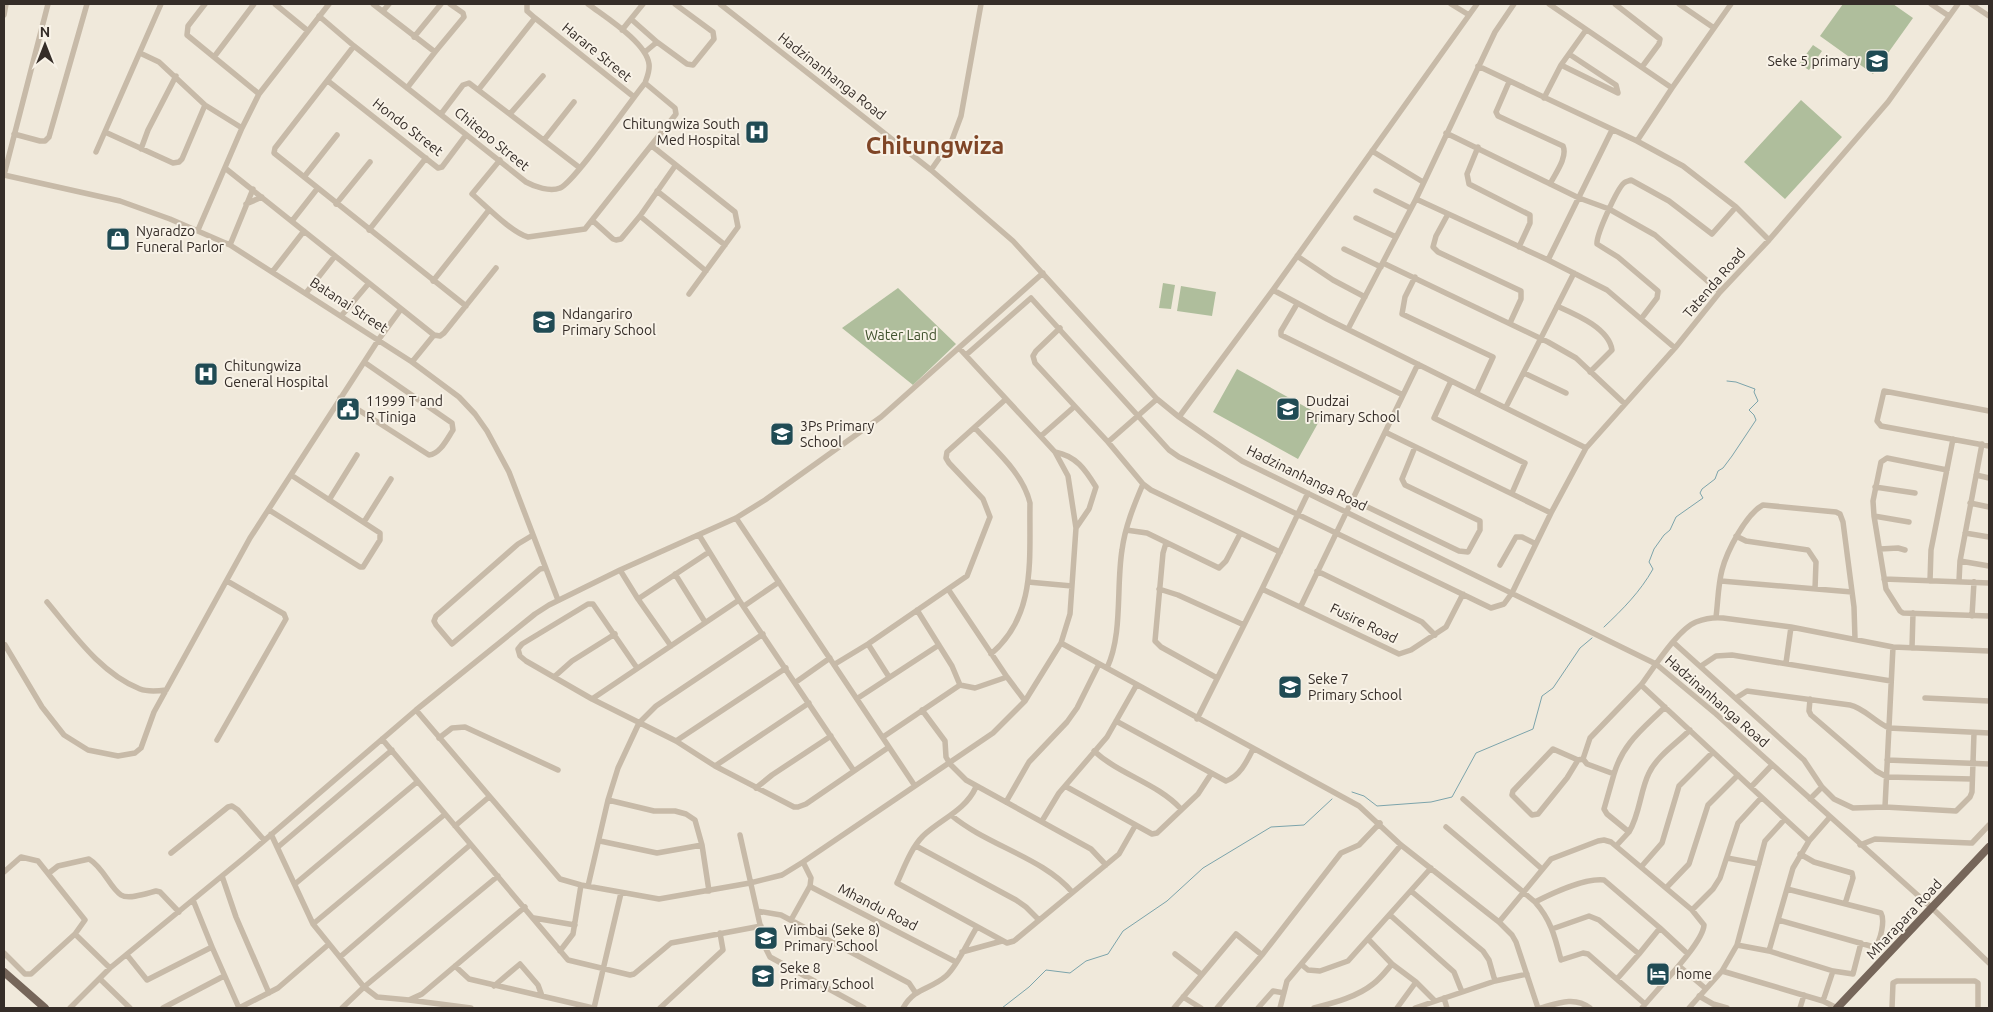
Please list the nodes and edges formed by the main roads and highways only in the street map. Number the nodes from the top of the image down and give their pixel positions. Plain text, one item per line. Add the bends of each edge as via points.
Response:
1 (1989, 847) edge
2 (4, 972) edge
3 (44, 1008) edge
4 (1837, 1008) edge

1 - 4 main road, Mharapara Road
2 - 3 main road

